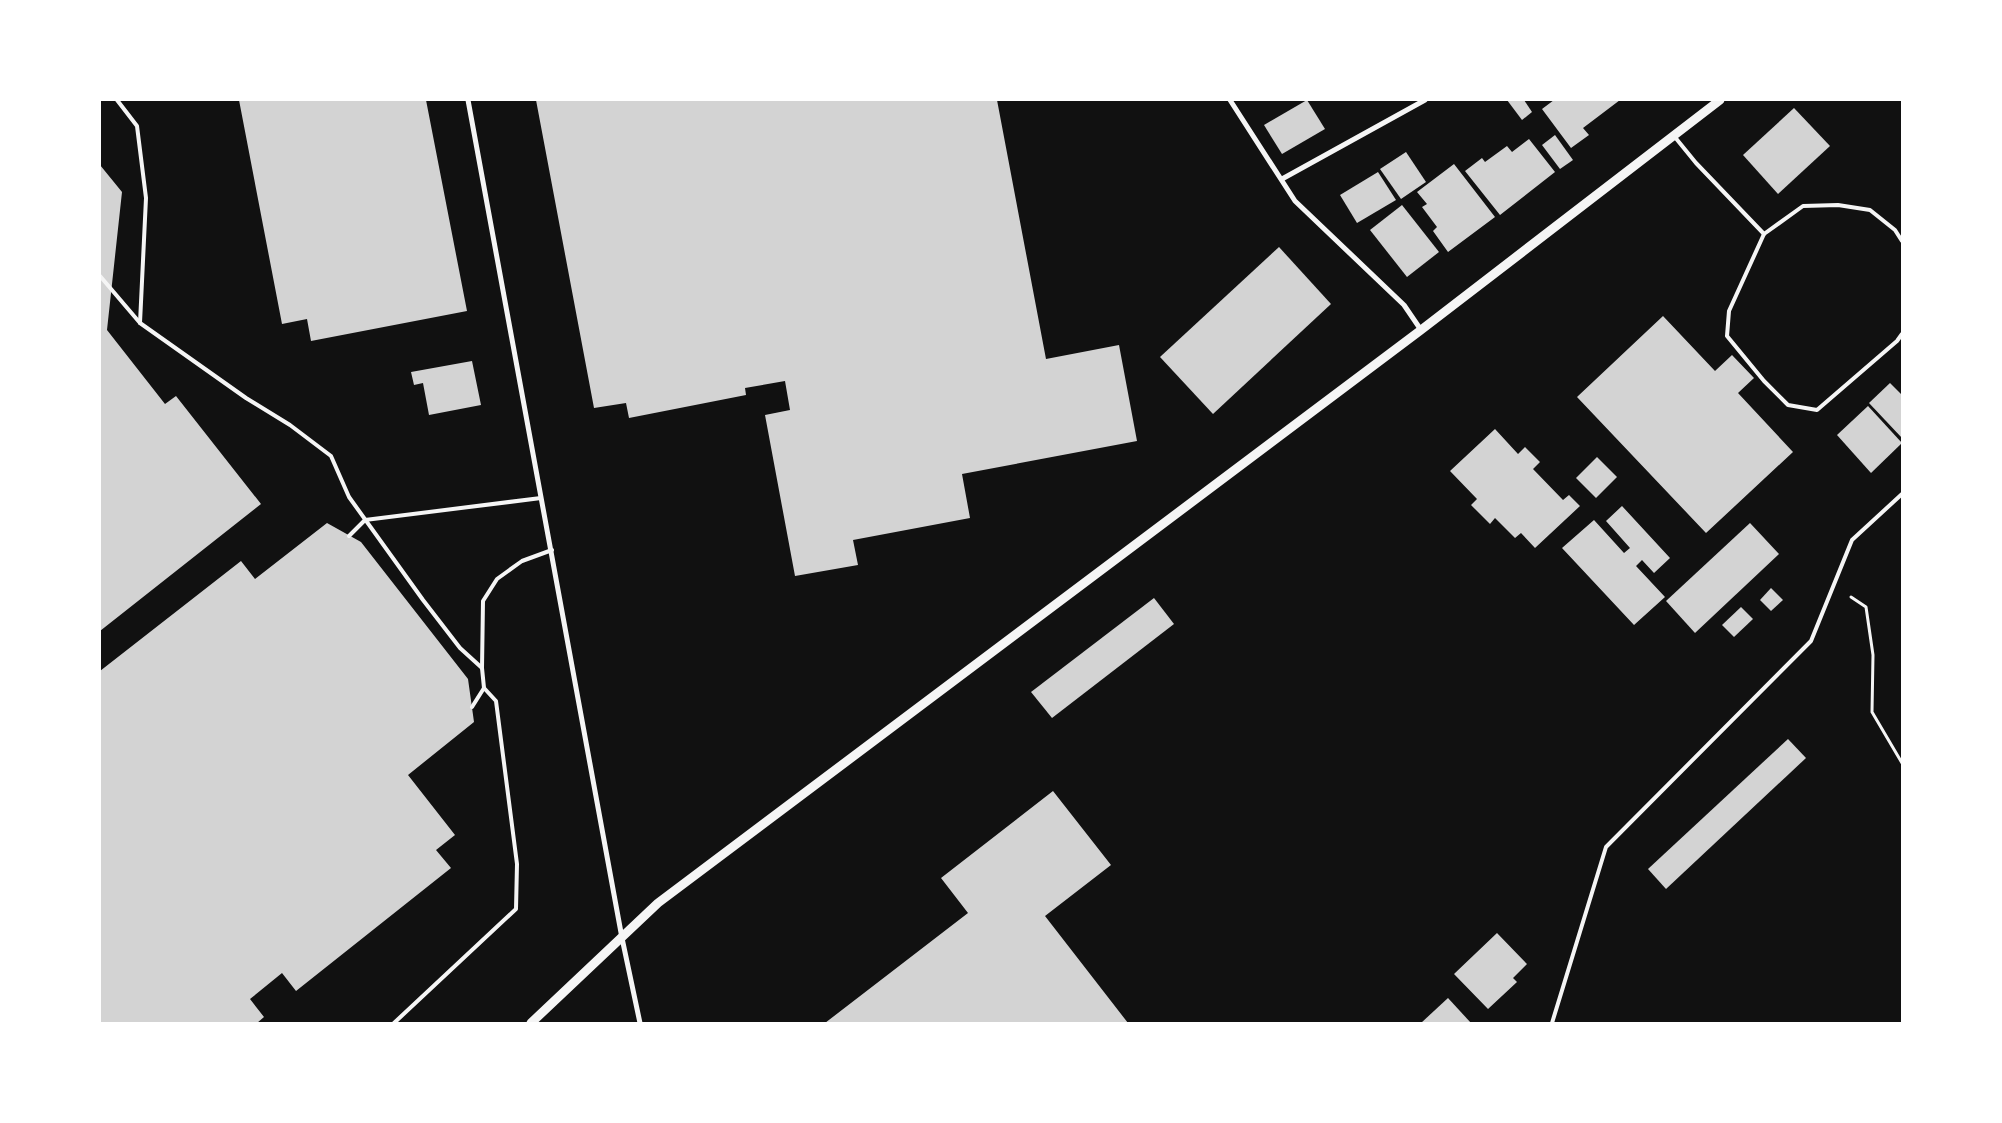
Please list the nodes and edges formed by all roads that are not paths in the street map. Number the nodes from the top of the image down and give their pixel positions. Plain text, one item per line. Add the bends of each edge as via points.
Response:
1 (116, 100) edge
2 (468, 100) edge
3 (1230, 100) edge
4 (1424, 100) edge
5 (1720, 100) edge
6 (1674, 136) junction
7 (1282, 179) junction
8 (1764, 234) junction
9 (1902, 241) edge
10 (100, 276) edge
11 (140, 323) junction
12 (1421, 330) junction
13 (1902, 334) edge
14 (1902, 494) edge
15 (541, 498) junction
16 (366, 520) junction
17 (349, 536) dead end
18 (552, 550) junction
19 (482, 668) junction
20 (484, 688) junction
21 (472, 707) dead end
22 (622, 938) junction
23 (394, 1023) edge
24 (531, 1023) edge
25 (640, 1023) edge
26 (1552, 1023) edge

1 - 11 lane via 137,126 146,198
2 - 15 street
3 - 7 street
4 - 7 street
5 - 6 street
6 - 8 lane
6 - 12 street
7 - 12 street via 1295,201 1404,305
8 - 9 lane via 1803,206 1838,205 1870,210 1895,230
8 - 13 lane via 1729,311 1727,336 1788,405 1817,410 1898,342
10 - 11 lane
11 - 16 lane via 330,456 349,497
12 - 22 street via 666,898
14 - 26 lane via 1852,540 1811,641 1606,847
15 - 16 lane
15 - 18 street
16 - 17 lane
16 - 19 lane via 422,600 460,648
18 - 19 lane via 522,561 497,579 483,602
18 - 22 street
19 - 20 lane
20 - 21 lane
20 - 23 lane via 496,701 517,864 516,909
22 - 24 street
22 - 25 street

